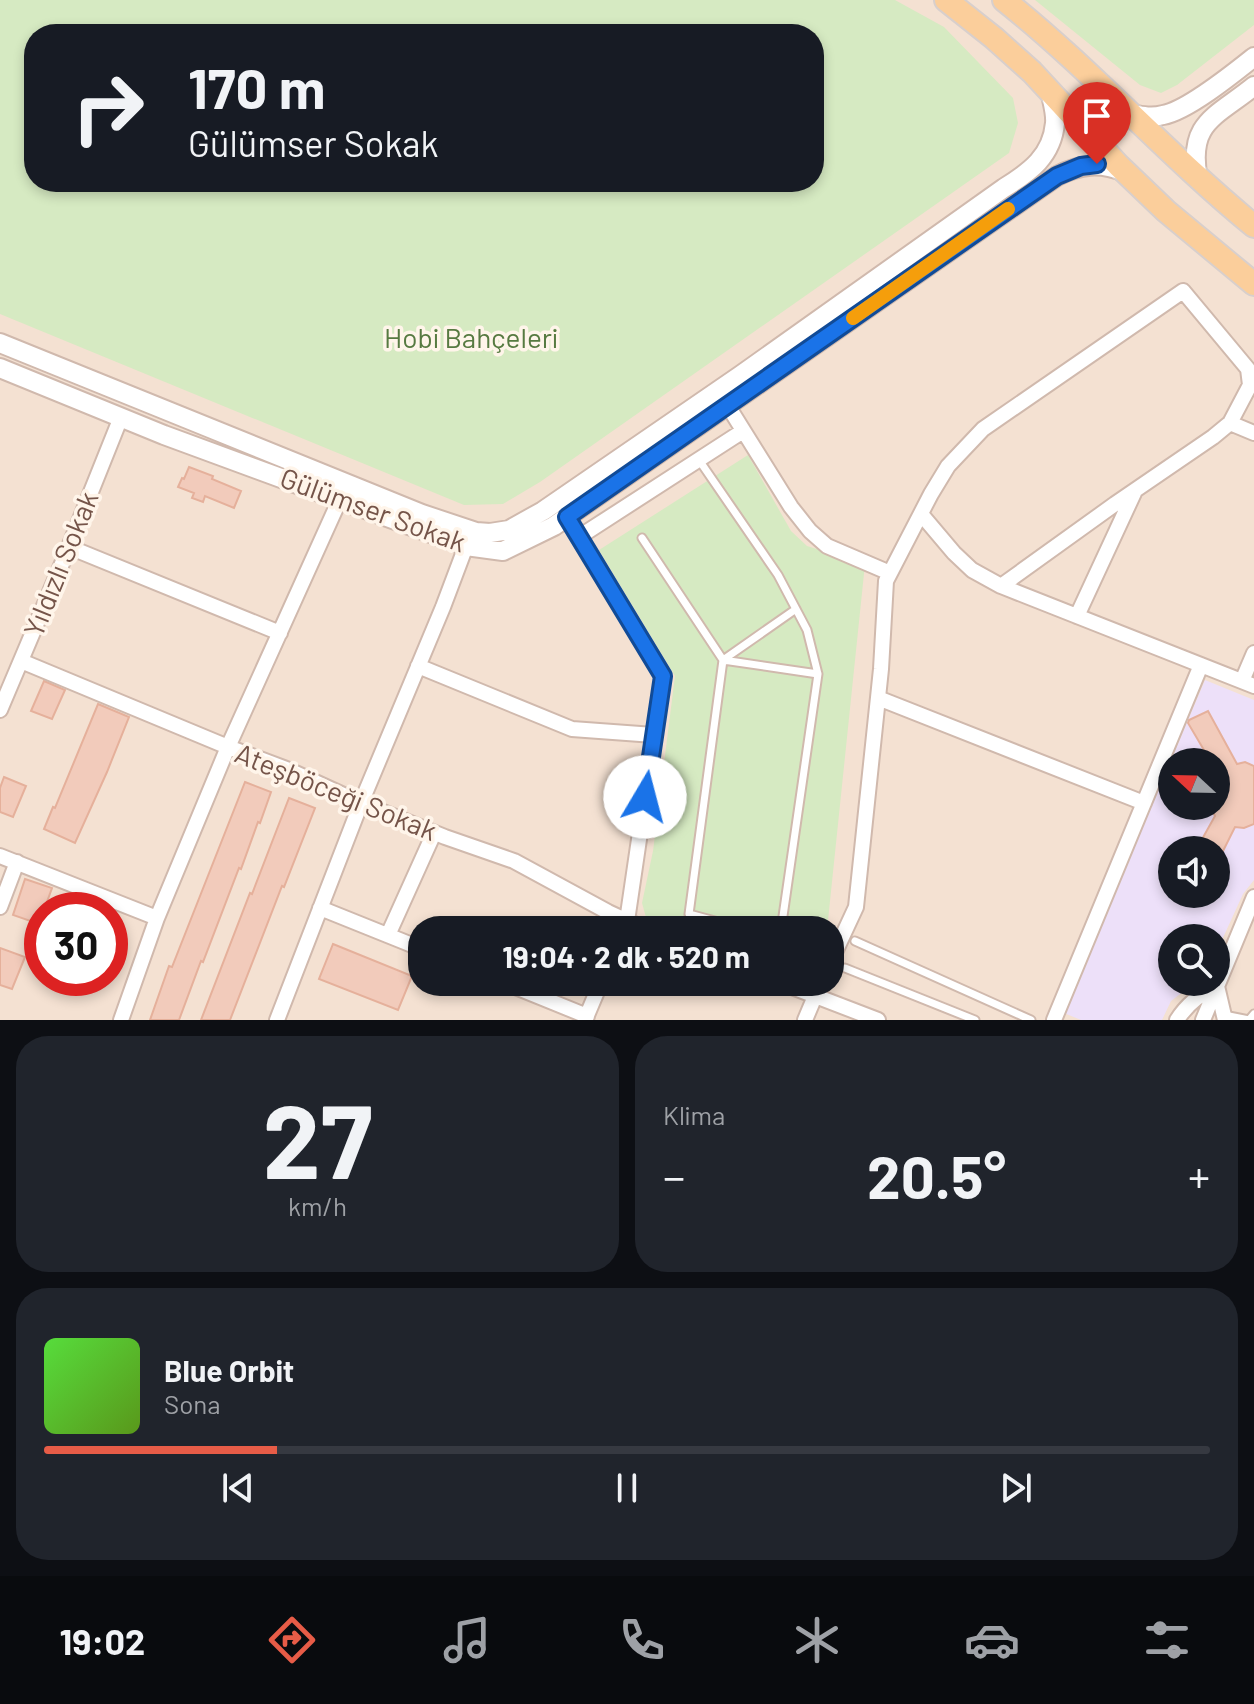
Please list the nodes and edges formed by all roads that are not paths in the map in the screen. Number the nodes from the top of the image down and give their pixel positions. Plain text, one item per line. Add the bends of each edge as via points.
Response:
1 (946, 0) edge
2 (1004, 0) edge
3 (1254, 57) edge
4 (1254, 86) edge
5 (1050, 90) junction
6 (1131, 114) junction
7 (1126, 173) junction
8 (1198, 179) junction
9 (1254, 226) edge
10 (1254, 284) edge
11 (0, 343) edge
12 (0, 368) edge
13 (723, 398) junction
14 (121, 417) junction
15 (1230, 423) junction
16 (743, 431) junction
17 (1254, 433) edge
18 (698, 459) junction
19 (1136, 490) junction
20 (340, 499) junction
21 (921, 514) junction
22 (567, 517) junction
23 (579, 537) junction
24 (642, 538) dead end
25 (466, 546) junction
26 (69, 547) junction
27 (890, 573) junction
28 (1001, 586) junction
29 (796, 609) junction
30 (1077, 616) junction
31 (280, 633) junction
32 (1254, 653) edge
33 (723, 660) junction
34 (21, 661) junction
35 (1201, 665) junction
36 (418, 666) junction
37 (818, 674) junction
38 (1248, 684) edge
39 (878, 698) junction
40 (2, 702) edge
41 (654, 735) junction
42 (228, 747) junction
43 (361, 803) junction
44 (1144, 803) junction
45 (434, 833) junction
46 (0, 856) edge
47 (17, 862) junction
48 (1254, 897) edge
49 (0, 907) edge
50 (320, 908) junction
51 (609, 916) edge
52 (626, 916) edge
53 (696, 916) edge
54 (783, 916) edge
55 (157, 918) junction
56 (388, 935) junction
57 (855, 941) dead end
58 (408, 943) edge
59 (844, 944) edge
60 (1230, 955) edge
61 (844, 969) edge
62 (535, 996) edge
63 (595, 996) edge
64 (815, 996) edge
65 (832, 996) edge
66 (1199, 996) edge
67 (1213, 996) edge
68 (1220, 996) edge
69 (1254, 1014) edge
70 (586, 1018) edge
71 (1225, 1018) edge
72 (121, 1020) edge
73 (277, 1020) edge
74 (805, 1020) edge
75 (878, 1020) edge
76 (975, 1020) edge
77 (1031, 1020) edge
78 (1054, 1020) edge
79 (1177, 1020) edge
80 (1203, 1020) edge

1 - 5 main road
2 - 6 main road
3 - 6 street via 1181,109 1148,117
4 - 8 street via 1207,122 1195,147
5 - 7 main road
5 - 13 street via 1052,135 1030,172
6 - 8 main road
7 - 10 main road
7 - 13 street, Gülümser Sokak via 1097,164 1057,176
8 - 9 main road
11 - 13 street via 476,532 509,530
12 - 14 street, Gülümser Sokak
13 - 16 street
13 - 22 street, Gülümser Sokak
14 - 20 street, Gülümser Sokak
14 - 26 street, Yıldızlı Sokak
15 - 17 street
15 - 19 street
15 - 21 street via 1250,385 1248,369 1183,291 983,429 948,466
16 - 18 street
16 - 27 street via 810,531 827,546
18 - 23 street
18 - 29 lane
19 - 28 street
19 - 30 street
20 - 25 street, Gülümser Sokak
20 - 31 street
21 - 27 street
21 - 28 street via 972,570
22 - 23 street
22 - 25 street, Gülümser Sokak via 503,551
23 - 41 street via 663,676
24 - 33 lane
25 - 36 street
26 - 31 street
26 - 34 street, Yıldızlı Sokak
27 - 39 street
28 - 30 street
29 - 33 lane
29 - 37 lane
30 - 35 street
31 - 42 street
32 - 38 street
33 - 37 lane
33 - 53 lane via 689,914
34 - 40 street, Yıldızlı Sokak
34 - 42 street, Ateşböceği Sokak
35 - 38 street
35 - 44 street
36 - 41 street via 572,729
36 - 43 street
37 - 54 lane
39 - 44 street
39 - 59 street via 856,907
41 - 52 street
42 - 43 street, Ateşböceği Sokak
42 - 55 street
43 - 45 street, Ateşböceği Sokak
43 - 50 street
44 - 78 street
45 - 51 street, Ateşböceği Sokak via 514,861
45 - 56 street
46 - 47 street
47 - 49 street
47 - 55 street
48 - 60 street
50 - 56 street
50 - 73 street
55 - 72 street
56 - 58 street
57 - 77 lane
61 - 76 lane
62 - 70 street
63 - 70 street
64 - 74 street
65 - 75 street
66 - 79 street
67 - 80 street
68 - 71 street
69 - 71 lane via 1249,1020

